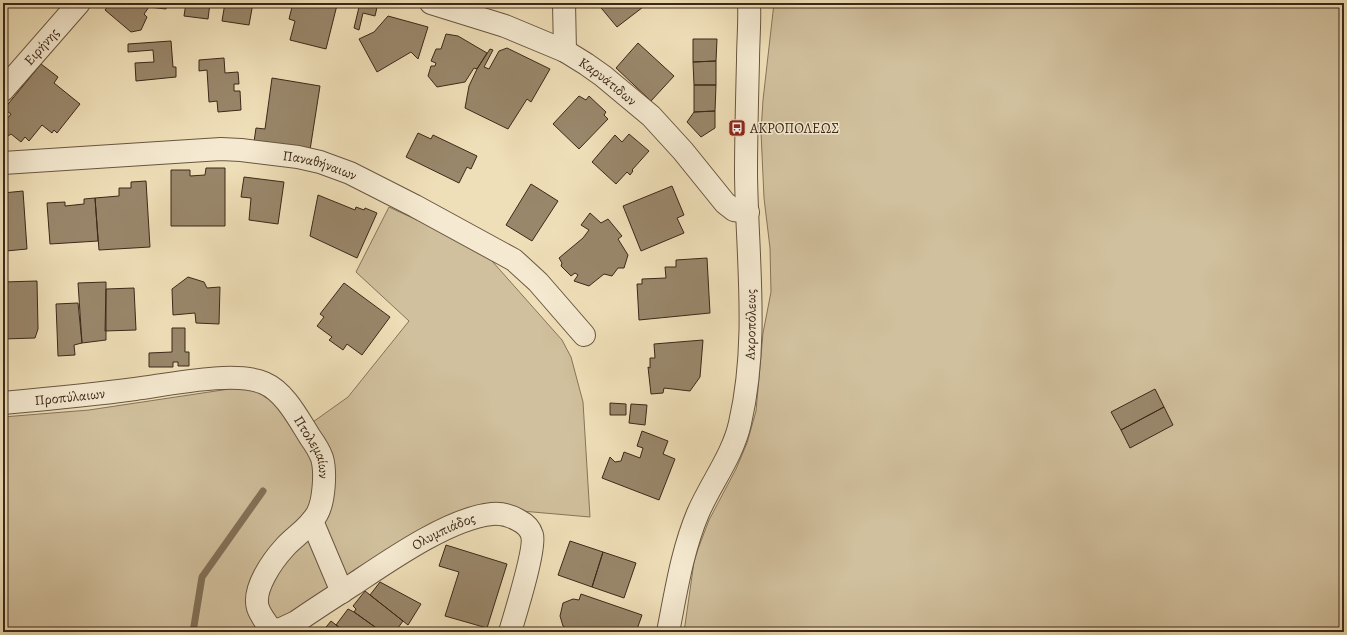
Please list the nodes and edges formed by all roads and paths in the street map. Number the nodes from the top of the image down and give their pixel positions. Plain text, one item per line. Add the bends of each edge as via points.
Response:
1 (79, 3) edge
2 (431, 3) edge
3 (564, 3) edge
4 (749, 3) edge
5 (565, 51) junction
6 (3, 90) edge
7 (3, 163) edge
8 (748, 212) junction
9 (584, 335) dead end
10 (136, 389) joint
11 (3, 403) edge
12 (312, 521) junction
13 (342, 592) junction
14 (271, 631) edge
15 (510, 632) edge
16 (668, 632) edge

1 - 6 street, Ειρήνης
2 - 5 street, Καρυάτιδων via 505,26
3 - 5 street
4 - 8 street, Ακροπόλεως via 746,126
5 - 8 street, Καρυάτιδων via 603,76 651,116 725,203 734,210
7 - 9 street, Παναθήναιων via 221,149 298,157 320,162 350,173 514,260 538,282
8 - 16 street, Ακροπόλεως via 751,325 744,407 734,442 707,493 690,533 679,572
10 - 11 street, Προπύλαιων
10 - 12 street, Πτολεμαίων via 223,378 250,379 269,386 293,411 322,459 324,473 321,502
12 - 13 street
12 - 14 street, Πτολεμαίων via 280,553 261,583 257,597 258,608
13 - 14 street, Ολυμπιάδος via 285,628
13 - 15 street, Ολυμπιάδος via 395,557 459,523 488,514 508,515 527,526 533,540

